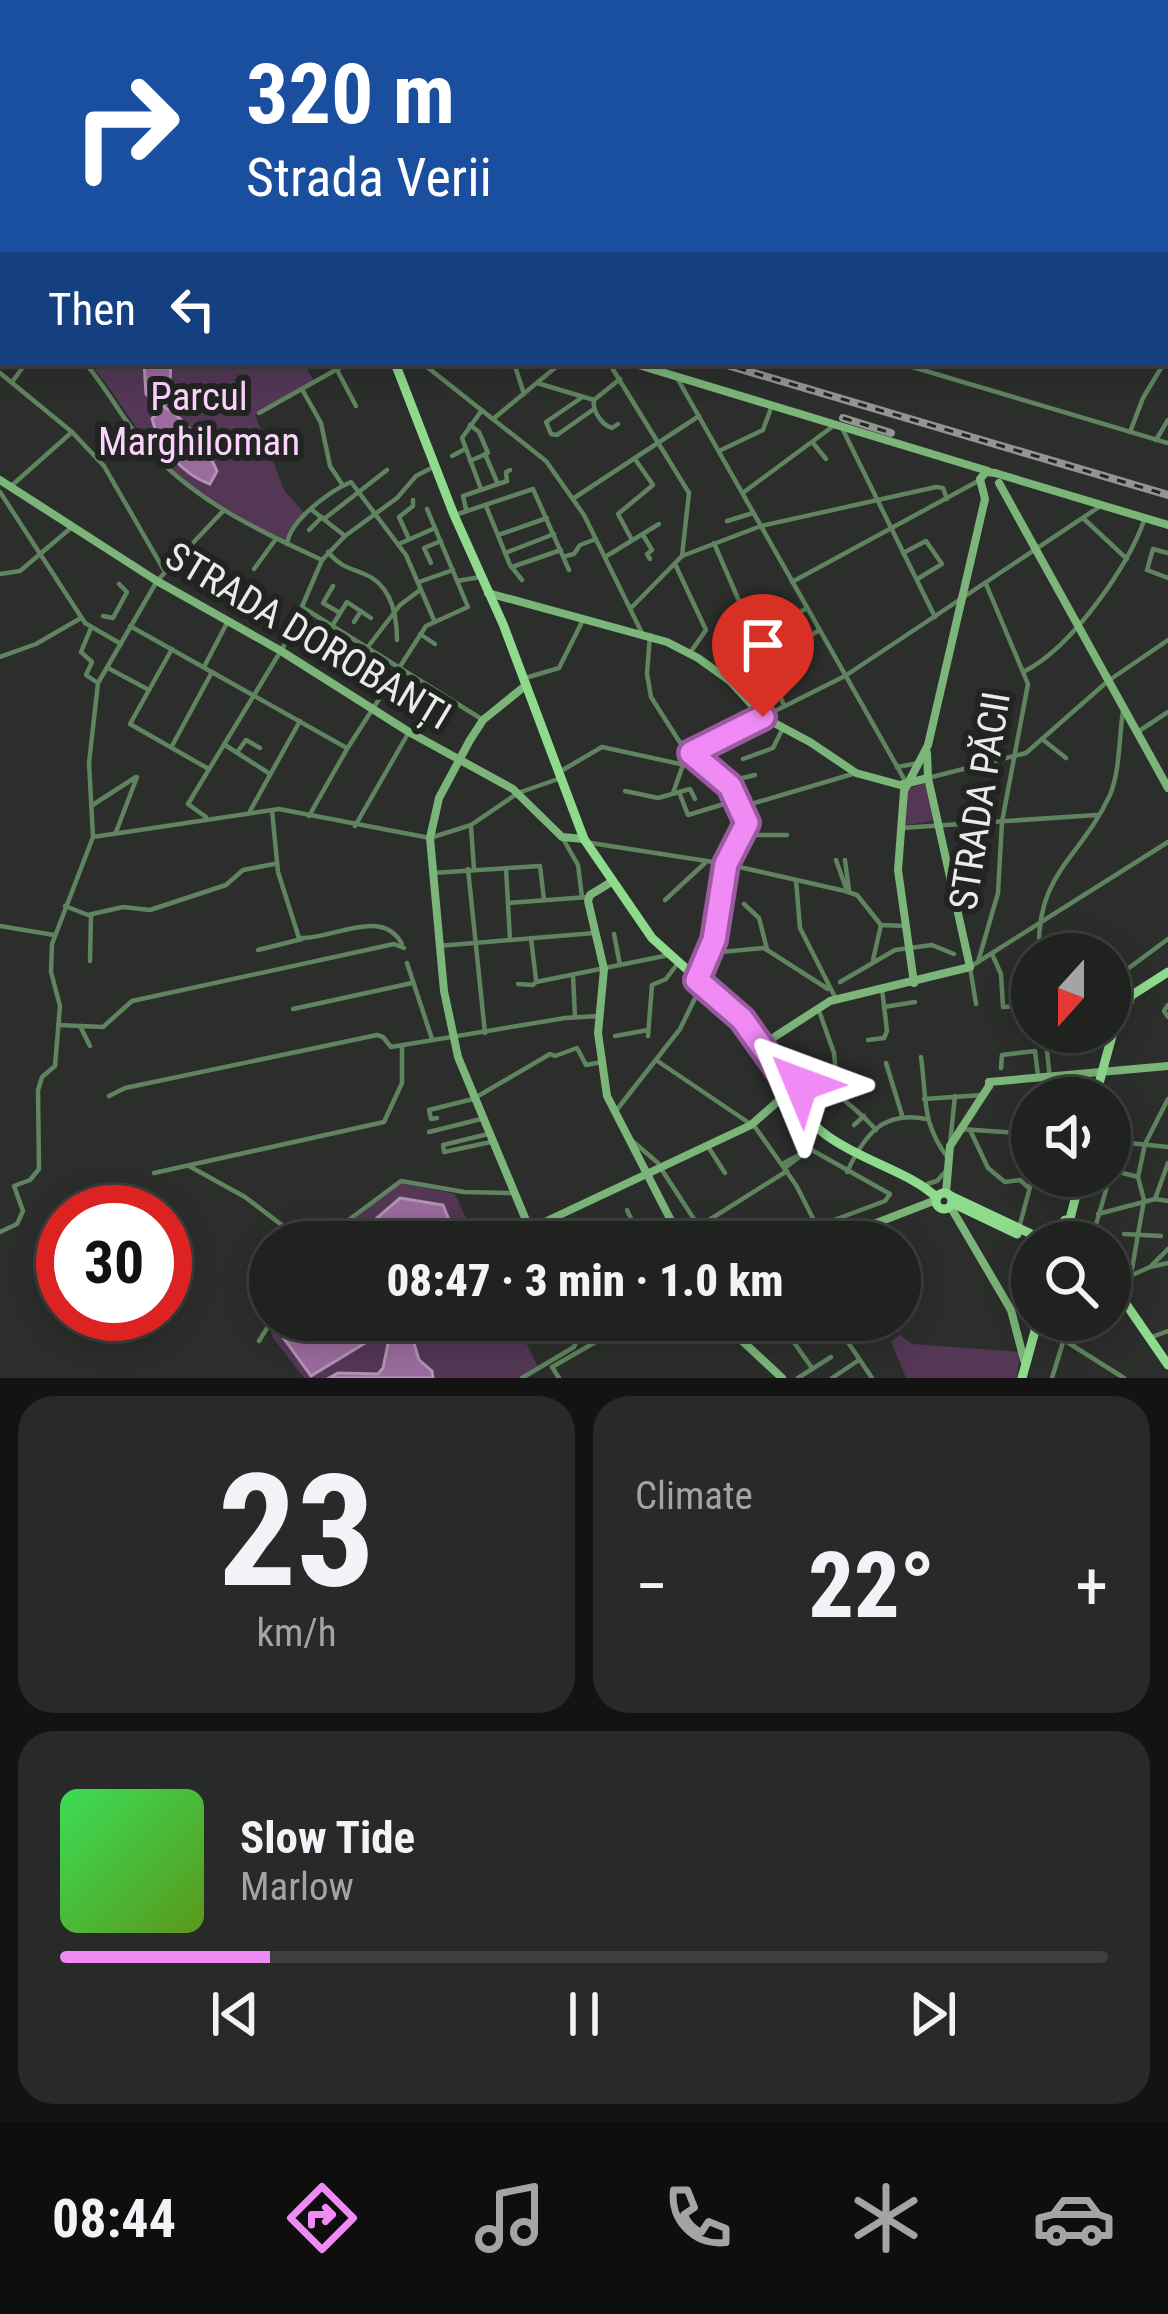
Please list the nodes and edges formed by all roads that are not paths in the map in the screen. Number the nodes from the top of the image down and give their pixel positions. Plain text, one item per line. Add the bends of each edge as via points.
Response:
1 (24, 366) edge
2 (87, 366) edge
3 (343, 366) edge
4 (396, 366) edge
5 (427, 366) edge
6 (509, 366) edge
7 (557, 366) edge
8 (611, 366) edge
9 (642, 366) edge
10 (909, 366) edge
11 (1162, 366) edge
12 (337, 370) junction
13 (0, 373) edge
14 (676, 376) junction
15 (620, 379) junction
16 (12, 382) junction
17 (537, 383) junction
18 (302, 391) junction
19 (524, 394) junction
20 (581, 398) junction
21 (594, 400) junction
22 (356, 406) dead end
23 (772, 406) junction
24 (594, 409) junction
25 (482, 410) junction
26 (259, 413) dead end
27 (699, 416) junction
28 (493, 419) junction
29 (1168, 420) edge
30 (468, 424) junction
31 (618, 424) dead end
32 (838, 425) junction
33 (72, 432) junction
34 (1130, 432) junction
35 (658, 440) junction
36 (1156, 440) junction
37 (813, 442) junction
38 (1168, 443) edge
39 (465, 449) junction
40 (719, 451) junction
41 (485, 454) junction
42 (452, 456) dead end
43 (633, 457) junction
44 (826, 459) dead end
45 (470, 461) junction
46 (435, 466) junction
47 (387, 470) dead end
48 (509, 470) dead end
49 (0, 480) edge
50 (507, 481) junction
51 (346, 483) junction
52 (497, 483) junction
53 (989, 483) junction
54 (5, 489) edge
55 (481, 489) junction
56 (358, 491) junction
57 (742, 493) junction
58 (514, 496) junction
59 (574, 498) junction
60 (947, 499) junction
61 (413, 500) dead end
62 (877, 501) junction
63 (1102, 505) junction
64 (486, 506) junction
65 (427, 509) dead end
66 (224, 510) junction
67 (312, 510) junction
68 (467, 511) junction
69 (375, 513) junction
70 (753, 513) junction
71 (454, 515) junction
72 (547, 518) junction
73 (1084, 518) junction
74 (1145, 518) junction
75 (325, 519) junction
76 (727, 521) dead end
77 (659, 524) dead end
78 (1168, 525) edge
79 (761, 526) junction
80 (72, 527) junction
81 (435, 528) junction
82 (891, 529) junction
83 (309, 530) dead end
84 (319, 531) dead end
85 (554, 534) junction
86 (498, 535) junction
87 (643, 535) junction
88 (345, 536) junction
89 (277, 539) junction
90 (410, 539) junction
91 (596, 539) junction
92 (632, 540) junction
93 (441, 541) junction
94 (714, 543) junction
95 (287, 544) junction
96 (398, 544) junction
97 (1036, 551) junction
98 (328, 552) junction
99 (506, 553) junction
100 (562, 553) junction
101 (903, 553) junction
102 (1168, 553) edge
103 (42, 555) junction
104 (682, 556) junction
105 (605, 557) junction
106 (650, 559) dead end
107 (1127, 559) junction
108 (322, 560) junction
109 (431, 563) dead end
110 (675, 564) junction
111 (512, 567) junction
112 (254, 568) dead end
113 (453, 570) junction
114 (569, 570) dead end
115 (166, 572) junction
116 (0, 574) edge
117 (482, 578) junction
118 (1168, 578) edge
119 (153, 579) junction
120 (521, 580) dead end
121 (916, 580) junction
122 (458, 581) junction
123 (792, 582) junction
124 (119, 584) dead end
125 (986, 584) junction
126 (333, 586) dead end
127 (420, 586) junction
128 (488, 593) junction
129 (962, 599) junction
130 (122, 601) junction
131 (302, 607) junction
132 (807, 608) junction
133 (630, 609) junction
134 (139, 610) junction
135 (361, 611) junction
136 (395, 612) junction
137 (340, 613) junction
138 (103, 616) dead end
139 (584, 616) junction
140 (82, 617) junction
141 (935, 617) junction
142 (371, 618) dead end
143 (228, 620) junction
144 (434, 620) junction
145 (354, 622) dead end
146 (1078, 624) junction
147 (130, 626) junction
148 (332, 626) junction
149 (91, 628) junction
150 (819, 630) junction
151 (420, 633) junction
152 (646, 634) junction
153 (756, 637) junction
154 (398, 640) dead end
155 (1167, 642) edge
156 (121, 644) junction
157 (435, 644) dead end
158 (368, 648) junction
159 (172, 650) junction
160 (281, 652) junction
161 (690, 653) junction
162 (0, 658) edge
163 (765, 661) junction
164 (204, 667) junction
165 (399, 667) junction
166 (108, 668) junction
167 (212, 671) junction
168 (1024, 671) junction
169 (845, 676) junction
170 (1108, 681) junction
171 (524, 682) junction
172 (98, 683) junction
173 (148, 690) junction
174 (252, 694) junction
175 (784, 706) junction
176 (372, 710) junction
177 (1168, 712) edge
178 (763, 717) junction
179 (483, 720) junction
180 (300, 722) junction
181 (783, 728) junction
182 (1130, 728) junction
183 (409, 732) junction
184 (1042, 739) junction
185 (223, 743) junction
186 (928, 745) junction
187 (171, 748) junction
188 (260, 748) dead end
189 (347, 748) junction
190 (238, 752) junction
191 (691, 753) junction
192 (1014, 758) junction
193 (1066, 758) dead end
194 (458, 760) junction
195 (743, 760) dead end
196 (919, 764) junction
197 (683, 765) junction
198 (897, 767) junction
199 (208, 769) junction
200 (712, 771) junction
201 (856, 773) junction
202 (270, 774) junction
203 (754, 775) dead end
204 (557, 777) junction
205 (928, 778) junction
206 (905, 780) junction
207 (726, 782) junction
208 (1168, 788) edge
209 (626, 791) dead end
210 (518, 793) junction
211 (676, 793) junction
212 (695, 799) dead end
213 (739, 804) junction
214 (91, 806) junction
215 (272, 810) junction
216 (249, 813) junction
217 (1097, 815) junction
218 (309, 816) junction
219 (209, 819) junction
220 (1002, 822) junction
221 (471, 825) junction
222 (939, 826) junction
223 (355, 827) junction
224 (901, 828) junction
225 (115, 834) junction
226 (742, 835) junction
227 (787, 835) dead end
228 (93, 837) junction
229 (562, 837) junction
230 (430, 838) junction
231 (585, 840) junction
232 (1168, 842) edge
233 (836, 860) dead end
234 (845, 860) dead end
235 (706, 861) junction
236 (726, 864) junction
237 (277, 867) junction
238 (506, 868) junction
239 (471, 869) junction
240 (432, 873) junction
241 (796, 880) junction
242 (613, 881) junction
243 (847, 892) junction
244 (585, 897) junction
245 (544, 900) junction
246 (665, 900) dead end
247 (508, 903) junction
248 (744, 904) dead end
249 (65, 906) junction
250 (91, 915) junction
251 (880, 925) junction
252 (0, 926) edge
253 (905, 926) junction
254 (1038, 927) junction
255 (596, 932) junction
256 (1038, 933) edge
257 (54, 934) junction
258 (614, 934) dead end
259 (531, 938) junction
260 (1168, 939) edge
261 (302, 940) junction
262 (510, 940) junction
263 (474, 942) junction
264 (438, 946) junction
265 (908, 947) junction
266 (767, 949) junction
267 (258, 950) dead end
268 (709, 953) junction
269 (954, 954) dead end
270 (992, 954) junction
271 (674, 959) junction
272 (873, 960) junction
273 (89, 961) dead end
274 (407, 963) dead end
275 (974, 964) junction
276 (620, 965) junction
277 (1131, 967) edge
278 (604, 969) junction
279 (1168, 972) edge
280 (573, 975) junction
281 (536, 982) junction
282 (699, 982) junction
283 (840, 982) dead end
284 (412, 983) junction
285 (914, 983) junction
286 (518, 984) dead end
287 (828, 988) junction
288 (882, 989) junction
289 (836, 998) junction
290 (1131, 998) edge
291 (915, 1002) dead end
292 (976, 1004) dead end
293 (1168, 1005) edge
294 (1011, 1006) edge
295 (884, 1007) junction
296 (818, 1008) junction
297 (293, 1009) dead end
298 (598, 1016) junction
299 (575, 1017) junction
300 (1168, 1017) edge
301 (58, 1024) junction
302 (80, 1026) junction
303 (485, 1033) junction
304 (615, 1036) dead end
305 (454, 1039) junction
306 (432, 1040) junction
307 (868, 1040) dead end
308 (762, 1045) junction
309 (90, 1046) dead end
310 (402, 1046) junction
311 (1019, 1053) edge
312 (1027, 1053) edge
313 (1035, 1053) edge
314 (1047, 1053) edge
315 (1109, 1053) edge
316 (1113, 1053) edge
317 (921, 1057) dead end
318 (1111, 1059) junction
319 (656, 1060) junction
320 (602, 1062) junction
321 (886, 1063) dead end
322 (1028, 1063) dead end
323 (1168, 1066) edge
324 (1001, 1068) dead end
325 (1122, 1070) junction
326 (1105, 1072) junction
327 (836, 1073) dead end
328 (1086, 1074) junction
329 (1038, 1076) junction
330 (1050, 1076) junction
331 (1088, 1077) edge
332 (1103, 1077) edge
333 (987, 1088) junction
334 (792, 1089) junction
335 (110, 1096) dead end
336 (955, 1096) junction
337 (473, 1099) junction
338 (1168, 1099) edge
339 (924, 1100) junction
340 (615, 1112) junction
341 (902, 1115) junction
342 (864, 1116) junction
343 (436, 1118) dead end
344 (482, 1119) junction
345 (926, 1119) junction
346 (751, 1125) junction
347 (854, 1125) dead end
348 (876, 1130) junction
349 (965, 1130) junction
350 (429, 1132) dead end
351 (1011, 1133) edge
352 (490, 1138) junction
353 (629, 1138) junction
354 (1131, 1143) edge
355 (707, 1144) junction
356 (1145, 1144) junction
357 (950, 1146) junction
358 (1168, 1147) edge
359 (857, 1152) junction
360 (948, 1162) junction
361 (1168, 1162) edge
362 (659, 1164) junction
363 (188, 1165) junction
364 (785, 1168) junction
365 (847, 1172) junction
366 (154, 1173) dead end
367 (644, 1173) junction
368 (725, 1173) dead end
369 (1131, 1175) edge
370 (1138, 1177) junction
371 (1011, 1181) edge
372 (654, 1183) junction
373 (927, 1184) junction
374 (514, 1193) junction
375 (1072, 1197) edge
376 (1104, 1197) edge
377 (945, 1198) junction
378 (1155, 1199) junction
379 (1144, 1200) junction
380 (1168, 1201) edge
381 (627, 1210) dead end
382 (1099, 1214) junction
383 (1065, 1220) edge
384 (277, 1221) edge
385 (347, 1221) edge
386 (531, 1221) edge
387 (540, 1221) edge
388 (632, 1221) edge
389 (672, 1221) edge
390 (698, 1221) edge
391 (707, 1221) edge
392 (815, 1221) edge
393 (831, 1221) edge
394 (883, 1221) edge
395 (1097, 1221) edge
396 (1011, 1225) edge
397 (1011, 1228) edge
398 (0, 1232) edge
399 (1131, 1234) edge
400 (1138, 1234) junction
401 (1161, 1236) dead end
402 (1168, 1249) edge
403 (1168, 1262) edge
404 (1150, 1267) junction
405 (1131, 1271) edge
406 (1131, 1276) edge
407 (1131, 1315) edge
408 (1168, 1331) edge
409 (1149, 1338) junction
410 (578, 1341) edge
411 (597, 1341) edge
412 (738, 1341) edge
413 (744, 1341) edge
414 (793, 1341) edge
415 (847, 1341) edge
416 (1034, 1341) edge
417 (1064, 1341) edge
418 (1066, 1341) edge
419 (1076, 1341) edge
420 (741, 1344) junction
421 (1073, 1344) junction
422 (831, 1357) dead end
423 (860, 1360) junction
424 (1168, 1365) edge
425 (812, 1368) junction
426 (1025, 1376) edge
427 (521, 1378) edge
428 (559, 1378) edge
429 (782, 1378) edge
430 (798, 1378) edge
431 (832, 1378) edge
432 (872, 1378) edge
433 (1052, 1378) edge
434 (1124, 1378) edge

1 - 16 street
2 - 66 street via 172,474
3 - 12 street
4 - 46 main road
5 - 25 street
6 - 19 street
7 - 17 street
8 - 15 street
9 - 14 street
10 - 34 street
11 - 34 street
12 - 18 street
12 - 22 street
13 - 16 street
14 - 23 street
14 - 27 street
15 - 21 street
15 - 35 street
16 - 33 street
17 - 19 street
17 - 20 street
18 - 26 street
18 - 51 street via 321,423 331,466
19 - 28 street
20 - 21 street
20 - 24 street via 545,423 551,434
21 - 24 street
23 - 32 street
23 - 40 street via 763,430
24 - 31 street via 607,427
25 - 28 street
25 - 30 street
27 - 35 street
27 - 40 street
28 - 59 street via 542,456
29 - 36 street
30 - 39 street
30 - 41 street
32 - 37 street
32 - 53 street via 970,465
32 - 62 street
33 - 54 street
33 - 115 street via 107,470
34 - 36 street
35 - 43 street
35 - 104 street via 689,490
36 - 38 street
37 - 44 street
37 - 57 street
39 - 42 street
39 - 45 street
40 - 57 street
41 - 45 street
41 - 52 street
43 - 59 street
43 - 92 street via 653,485 619,512
45 - 55 street
46 - 69 street
46 - 71 main road
47 - 56 street
48 - 50 street
49 - 54 street, STRADA DOROBANȚI
50 - 52 street
50 - 58 street
51 - 56 street
51 - 67 street
52 - 55 street
53 - 60 street
53 - 63 street via 1012,478
53 - 97 street
53 - 129 street
54 - 80 street, STRADA DOROBANȚI
54 - 103 street
55 - 68 street via 463,496
56 - 69 street
56 - 75 street
57 - 70 street
58 - 64 street
58 - 72 street via 533,489
59 - 91 street
60 - 62 street via 940,487
60 - 82 street
61 - 90 street via 399,517
62 - 79 street
62 - 82 street
63 - 73 street
63 - 74 street
64 - 68 street
64 - 86 street
65 - 81 street
66 - 89 street
66 - 115 street
67 - 75 street
67 - 95 street
68 - 71 street
69 - 88 street
69 - 96 street
70 - 76 street
70 - 79 street
71 - 117 main road
72 - 85 street
72 - 86 street
73 - 97 street
73 - 107 street
74 - 78 street
74 - 107 street
75 - 83 street
75 - 84 street
75 - 88 street
77 - 87 street
79 - 94 street
79 - 123 street
80 - 103 street
80 - 119 street, STRADA DOROBANȚI
81 - 90 street
81 - 93 street
82 - 101 street
82 - 123 street
85 - 99 street
85 - 100 street
86 - 99 street
87 - 92 street
87 - 106 street
88 - 98 street
89 - 95 street
89 - 112 street
90 - 96 street
91 - 100 street
91 - 105 street
92 - 105 street
93 - 109 street via 424,548
93 - 113 street
94 - 104 street
94 - 153 street
95 - 108 street
96 - 127 street
97 - 125 street
97 - 146 street
98 - 108 street
98 - 136 street via 340,566 373,578
99 - 111 street
100 - 111 street
100 - 114 street
101 - 121 street
101 - 121 street via 928,541 942,563
102 - 118 street via 1153,549 1147,570
103 - 116 street via 14,575
103 - 140 street
104 - 110 street
105 - 133 street
107 - 146 street
108 - 131 street
110 - 133 street
110 - 161 street via 706,630
111 - 120 street
113 - 122 street
113 - 127 street
115 - 119 street
117 - 122 street
117 - 128 main road
119 - 134 street
119 - 143 street, STRADA DOROBANȚI
121 - 141 street
122 - 144 street via 468,607
123 - 132 street
124 - 130 street via 128,590
125 - 129 street
125 - 168 street, STRADA PĂCII
126 - 137 street via 323,603
127 - 136 street
127 - 144 street
128 - 139 street
128 - 171 main road
129 - 141 street
129 - 186 street
130 - 134 street
130 - 138 street via 112,619
131 - 148 street
131 - 160 street
132 - 150 street
132 - 153 street
133 - 152 street
134 - 147 street
135 - 137 street via 346,602
135 - 142 street
135 - 145 street
136 - 154 street
136 - 158 street
137 - 148 street
139 - 152 street
139 - 171 street via 559,668
140 - 149 street
140 - 162 street
141 - 169 street
143 - 160 street, STRADA DOROBANȚI
143 - 164 street
144 - 151 street
146 - 168 street
146 - 170 street
147 - 156 street
147 - 159 street
148 - 158 street
149 - 156 street
149 - 172 street via 81,652 92,662 86,675
150 - 163 street
150 - 169 street
151 - 157 street
151 - 165 street
152 - 161 street
152 - 191 street via 652,697
153 - 163 street
155 - 170 street
156 - 166 street
158 - 165 street
159 - 164 street
159 - 173 street
160 - 174 street
160 - 176 street, STRADA DOROBANȚI
161 - 178 street
163 - 175 street
164 - 167 street
165 - 176 street
165 - 179 street
166 - 172 street
166 - 173 street
167 - 174 street
167 - 187 street
168 - 192 street, STRADA PĂCII
169 - 175 street
169 - 198 street
170 - 182 street
170 - 184 street
171 - 179 street
171 - 204 main road
172 - 214 street
173 - 187 street via 130,724
174 - 180 street
174 - 185 street
175 - 178 street
176 - 183 street, STRADA DOROBANȚI
176 - 189 street
177 - 182 street
178 - 181 street
178 - 191 street
179 - 194 street
180 - 189 street
180 - 202 street
181 - 195 street via 773,748
181 - 201 street
182 - 208 street
182 - 217 street
183 - 194 street, STRADA DOROBANȚI
183 - 223 street
184 - 192 street
184 - 193 street
185 - 190 street
185 - 199 street
186 - 196 street
186 - 205 street
187 - 199 street
188 - 190 street via 246,740
189 - 218 street
190 - 202 street
191 - 200 street
192 - 205 street
192 - 220 street, STRADA PĂCII
194 - 210 street, STRADA DOROBANȚI
194 - 230 street
196 - 198 street
196 - 206 street
197 - 200 street
197 - 204 street via 602,747
197 - 211 street
198 - 206 street
199 - 219 street via 188,806
200 - 207 street
201 - 206 street via 895,785
201 - 213 street
202 - 216 street
203 - 207 street
204 - 210 street
204 - 231 main road
205 - 206 street
205 - 222 street
206 - 224 street
207 - 213 street
209 - 211 street
210 - 221 street
210 - 229 street, STRADA DOROBANȚI
211 - 212 street via 692,789
211 - 213 street via 687,815
213 - 226 street via 747,823
214 - 225 street via 137,777
214 - 228 street
215 - 216 street
215 - 218 street
215 - 237 street
216 - 219 street
217 - 220 street
217 - 254 street via 1046,891
218 - 223 street
219 - 225 street
220 - 222 street
220 - 275 street, STRADA PĂCII via 998,893
221 - 230 street
221 - 239 street
222 - 224 street
222 - 275 street
223 - 230 street
224 - 253 street
225 - 228 street
226 - 227 street
226 - 236 street
228 - 249 street
229 - 231 street
229 - 244 street
230 - 240 street
231 - 235 street
231 - 242 main road
232 - 254 street
233 - 243 street
234 - 243 street
235 - 236 street
235 - 246 street
236 - 241 street
236 - 268 street
237 - 250 street via 243,870 226,885 157,908
237 - 261 street
238 - 239 street
238 - 245 street via 540,866
238 - 247 street
239 - 240 street
239 - 263 street
240 - 264 street
241 - 243 street
241 - 287 street via 800,928
242 - 244 street
242 - 271 main road
243 - 251 street
244 - 245 street
244 - 255 street
245 - 247 street
247 - 262 street
248 - 266 street via 759,918
249 - 250 street
249 - 257 street
250 - 273 street
251 - 253 street
251 - 272 street
252 - 257 street
253 - 265 street
254 - 256 street
254 - 270 street
255 - 259 street
255 - 278 street
257 - 301 street
258 - 276 street
259 - 262 street
259 - 281 street
260 - 277 street
261 - 267 street
261 - 302 street via 382,925 403,946 132,1001 103,1027
262 - 263 street
263 - 264 street
263 - 303 street
264 - 305 street
265 - 269 street
265 - 272 street
265 - 285 street
266 - 268 street
266 - 287 street
268 - 282 street
270 - 275 street
270 - 294 street via 1003,1007
271 - 276 street
271 - 282 main road
271 - 304 street via 666,979 652,985 648,1033
272 - 283 street
274 - 284 street
275 - 285 street
275 - 292 street
276 - 278 street
278 - 280 street
278 - 298 street
279 - 290 main road
280 - 281 street
280 - 299 street
281 - 286 street
282 - 308 main road
282 - 319 street via 680,1029
284 - 297 street
284 - 306 street
285 - 288 street
287 - 289 street
288 - 289 street
288 - 295 street
289 - 296 street
291 - 295 street
293 - 300 street
295 - 307 street via 885,1034
296 - 308 street
296 - 327 street via 840,1063
298 - 299 street
298 - 320 street
299 - 303 street
301 - 302 street
301 - 398 street via 55,1066 38,1090 40,1165 14,1186 22,1211
302 - 309 street
303 - 305 street
305 - 306 street
305 - 337 street
306 - 310 street
308 - 334 main road
310 - 335 street via 377,1036
310 - 363 street via 403,1079 384,1122
311 - 324 street via 1002,1055
312 - 322 street
313 - 329 street
314 - 330 street
315 - 326 main road
316 - 318 main road
317 - 339 street
318 - 325 street
318 - 326 main road
319 - 340 street
319 - 346 street
320 - 337 street via 586,1065 578,1048 550,1054
320 - 340 street
321 - 341 street
323 - 325 street
325 - 326 street
326 - 328 street
326 - 332 main road
328 - 330 street
328 - 331 street
329 - 330 street
329 - 333 street
330 - 333 street
333 - 336 street
333 - 349 street
334 - 342 street via 819,1080 845,1109
334 - 346 street
334 - 359 main road via 820,1127
336 - 339 street
336 - 357 street
337 - 343 street via 429,1110
337 - 344 street
338 - 356 street
339 - 345 street
340 - 353 street
341 - 345 street
341 - 348 street
342 - 347 street
342 - 348 street
344 - 350 street
344 - 352 street
345 - 360 street
346 - 355 street
346 - 364 street
348 - 359 street
349 - 351 street
349 - 357 street
349 - 371 street via 994,1174
352 - 352 street via 443,1144 444,1152
352 - 374 street
353 - 362 street
353 - 367 street
354 - 356 street
355 - 362 street
355 - 368 street
356 - 358 street
356 - 370 street
357 - 360 street
359 - 365 street
359 - 373 main road
359 - 377 main road
360 - 373 street
360 - 377 street
361 - 378 street
362 - 367 street
362 - 372 street
362 - 390 street
363 - 366 street
363 - 384 street
364 - 365 street via 810,1149
364 - 391 street
364 - 392 street
365 - 393 street via 885,1188 889,1198
367 - 372 street
367 - 387 street
369 - 370 street
370 - 379 street
372 - 389 street
373 - 377 main road
374 - 385 street via 401,1181
374 - 386 street
375 - 383 main road
376 - 382 street
377 - 394 street
377 - 396 main road
377 - 397 main road
377 - 426 street via 1011,1310
378 - 379 street
378 - 380 street
379 - 382 street
379 - 400 street
381 - 388 street
382 - 395 street
399 - 400 street
400 - 401 street
400 - 405 street
402 - 404 street
403 - 404 street
404 - 406 street
407 - 409 main road
408 - 409 street
409 - 424 main road
410 - 427 street
411 - 428 street via 552,1367
412 - 420 street
413 - 420 street
414 - 425 street
415 - 423 street
416 - 426 main road
417 - 433 street
418 - 421 street
419 - 421 street
420 - 429 street
421 - 434 street
422 - 425 street
423 - 431 street
423 - 432 street
425 - 430 street

